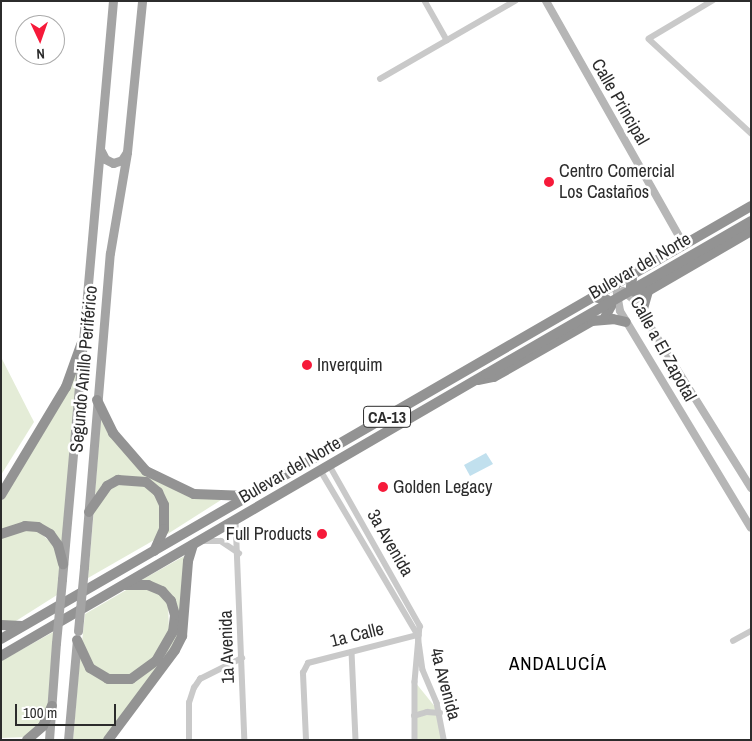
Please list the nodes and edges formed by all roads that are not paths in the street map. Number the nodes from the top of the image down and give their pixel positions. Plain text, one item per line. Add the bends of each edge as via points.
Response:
1 (113, 1) edge
2 (142, 1) edge
3 (425, 1) edge
4 (515, 1) edge
5 (546, 1) edge
6 (713, 1) edge
7 (448, 40) junction
8 (380, 79) dead end
9 (751, 133) edge
10 (101, 150) junction
11 (127, 152) junction
12 (751, 207) edge
13 (751, 221) edge
14 (751, 231) edge
15 (683, 243) junction
16 (632, 279) junction
17 (616, 288) junction
18 (648, 290) junction
19 (598, 298) junction
20 (642, 312) junction
21 (604, 319) junction
22 (626, 322) junction
23 (81, 345) junction
24 (494, 354) junction
25 (475, 380) junction
26 (97, 400) junction
27 (325, 469) junction
28 (751, 488) edge
29 (1, 495) edge
30 (251, 496) junction
31 (89, 512) junction
32 (236, 520) junction
33 (751, 528) edge
34 (1, 534) edge
35 (196, 543) junction
36 (154, 552) junction
37 (239, 553) junction
38 (63, 564) junction
39 (124, 585) junction
40 (1, 625) edge
41 (22, 626) junction
42 (751, 631) edge
43 (78, 635) junction
44 (418, 635) junction
45 (1, 639) edge
46 (733, 641) dead end
47 (352, 652) junction
48 (2, 656) edge
49 (242, 658) junction
50 (52, 706) junction
51 (440, 713) junction
52 (414, 716) junction
53 (27, 740) edge
54 (49, 740) edge
55 (68, 740) edge
56 (108, 740) edge
57 (189, 740) edge
58 (245, 740) edge
59 (306, 740) edge
60 (356, 740) edge
61 (415, 740) edge
62 (444, 740) edge

1 - 10 main road, Segundo Anillo Periférico
2 - 11 main road, Segundo Anillo Periférico
3 - 7 street
4 - 7 street
5 - 15 street, Calle Principal
6 - 9 street via 649,39
7 - 8 street
10 - 11 main road via 105,159 113,163 122,160
10 - 23 main road, Segundo Anillo Periférico
11 - 26 main road, Segundo Anillo Periférico via 110,254
12 - 15 highway, Bulevar del Norte / CA-13
12 - 16 highway
13 - 25 highway, Bulevar del Norte / CA-13, bridge
14 - 18 highway
15 - 24 highway, Bulevar del Norte / CA-13
16 - 17 highway
16 - 18 highway via 631,287 636,292
17 - 19 highway
17 - 20 street, Calle a El Zapotal via 633,299
17 - 22 street, Calle a El Zapotal via 618,307
18 - 20 highway
19 - 21 highway via 607,300 611,306
19 - 24 highway
20 - 28 street, Calle a El Zapotal
21 - 22 highway
21 - 25 highway via 592,322 494,377
22 - 33 street, Calle a El Zapotal
23 - 29 highway via 66,387
23 - 38 main road, Segundo Anillo Periférico
24 - 30 highway, Bulevar del Norte / CA-13
25 - 27 highway, Bulevar del Norte / CA-13
26 - 30 highway via 113,433 146,471 194,494
26 - 31 main road, Segundo Anillo Periférico
27 - 32 highway, Bulevar del Norte / CA-13
27 - 44 street, 3a Avenida
27 - 44 street, 3a Avenida via 420,626
30 - 36 highway, Bulevar del Norte / CA-13
31 - 36 highway via 107,486 118,480 146,482 158,492 166,517
31 - 43 main road, Segundo Anillo Periférico, bridge
32 - 35 highway, Bulevar del Norte / CA-13
32 - 37 street, 1a Avenida
34 - 38 highway via 25,526 38,528 50,534 58,545
35 - 37 street via 222,541
35 - 39 highway, Bulevar del Norte / CA-13
35 - 56 highway via 188,561 182,636 176,650
36 - 41 highway, Bulevar del Norte / CA-13
37 - 49 street, 1a Avenida
38 - 50 main road, Segundo Anillo Periférico, bridge
39 - 43 highway via 148,585 162,591 171,601 175,615 173,632 156,661 131,678 108,679 90,668
39 - 48 highway, Bulevar del Norte / CA-13
40 - 41 highway
41 - 45 highway, Bulevar del Norte / CA-13
42 - 46 street
43 - 55 main road, Segundo Anillo Periférico
44 - 47 street, 1a Calle
44 - 51 street, 4a Avenida via 423,670
44 - 52 street, 3a Avenida
47 - 59 street, 1a Calle via 305,667
47 - 60 street
49 - 57 street via 200,679 194,688 189,703
49 - 58 street, 1a Avenida
50 - 53 highway via 43,726
50 - 54 main road, Segundo Anillo Periférico
51 - 52 street
51 - 62 street, 4a Avenida
52 - 61 street, 3a Avenida

